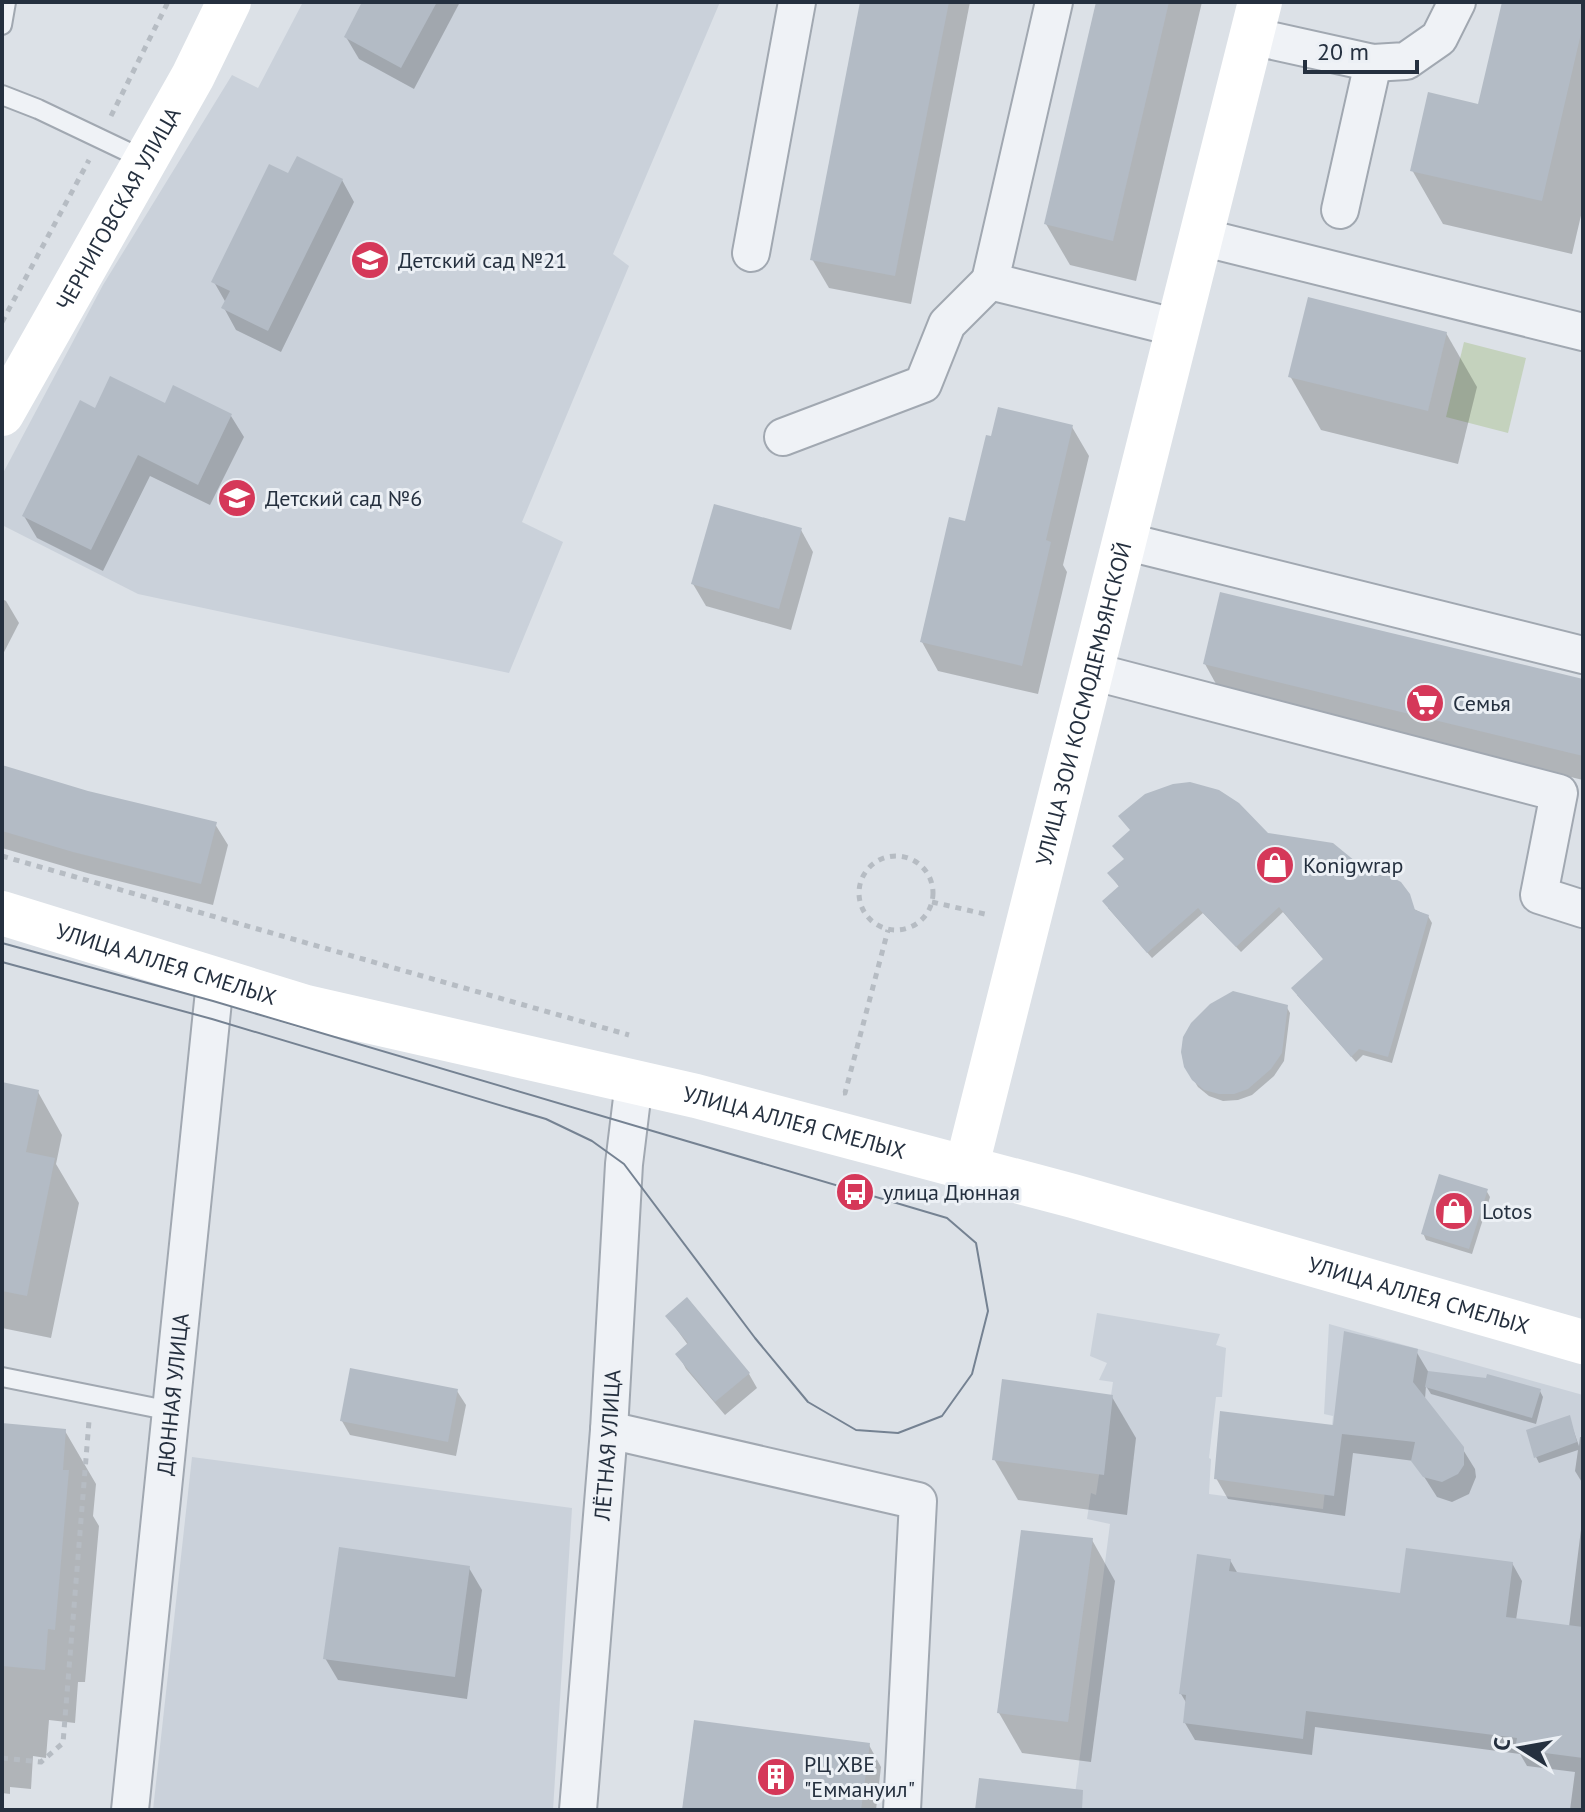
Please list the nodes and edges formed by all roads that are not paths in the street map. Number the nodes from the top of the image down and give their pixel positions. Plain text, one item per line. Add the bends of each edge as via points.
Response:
1 (6, 2) edge
2 (229, 2) edge
3 (797, 2) edge
4 (1054, 2) edge
5 (1457, 2) edge
6 (1256, 19) edge
7 (2, 25) edge
8 (1373, 63) junction
9 (2, 95) edge
10 (145, 160) junction
11 (1340, 210) dead end
12 (1201, 237) junction
13 (751, 253) dead end
14 (990, 281) junction
15 (1178, 328) junction
16 (1583, 332) edge
17 (2, 414) edge
18 (783, 437) dead end
19 (1124, 541) junction
20 (1583, 655) edge
21 (1091, 671) junction
22 (1583, 909) edge
23 (2, 913) edge
24 (220, 979) junction
25 (634, 1082) junction
26 (966, 1169) junction
27 (1583, 1342) edge
28 (2, 1377) edge
29 (171, 1411) junction
30 (609, 1430) junction
31 (130, 1810) edge
32 (578, 1810) edge
33 (902, 1810) edge

1 - 7 lane
2 - 10 main road, ЧЕРНИГОВСКАЯ УЛИЦА
3 - 13 street
4 - 14 street
5 - 8 street via 1439,38 1406,61
6 - 8 street
6 - 12 main road, УЛИЦА ЗОИ КОСМОДЕМЬЯНСКОЙ
8 - 11 street
9 - 10 lane
10 - 17 main road, ЧЕРНИГОВСКАЯ УЛИЦА
12 - 15 main road, УЛИЦА ЗОИ КОСМОДЕМЬЯНСКОЙ
12 - 16 street
14 - 15 street
14 - 18 street via 947,324 923,384
15 - 19 main road, УЛИЦА ЗОИ КОСМОДЕМЬЯНСКОЙ
19 - 20 street
19 - 21 main road, УЛИЦА ЗОИ КОСМОДЕМЬЯНСКОЙ
21 - 22 street via 1559,793 1539,895
21 - 26 main road, УЛИЦА ЗОИ КОСМОДЕМЬЯНСКОЙ
23 - 24 main road, УЛИЦА АЛЛЕЯ СМЕЛЫХ
24 - 25 main road, УЛИЦА АЛЛЕЯ СМЕЛЫХ via 306,1007
24 - 29 street, ДЮННАЯ УЛИЦА via 213,1001
25 - 26 main road, УЛИЦА АЛЛЕЯ СМЕЛЫХ
25 - 30 street, ЛЁТНАЯ УЛИЦА
26 - 27 main road, УЛИЦА АЛЛЕЯ СМЕЛЫХ
28 - 29 lane
29 - 31 street, ДЮННАЯ УЛИЦА
30 - 32 street, ЛЁТНАЯ УЛИЦА
30 - 33 street via 918,1501

